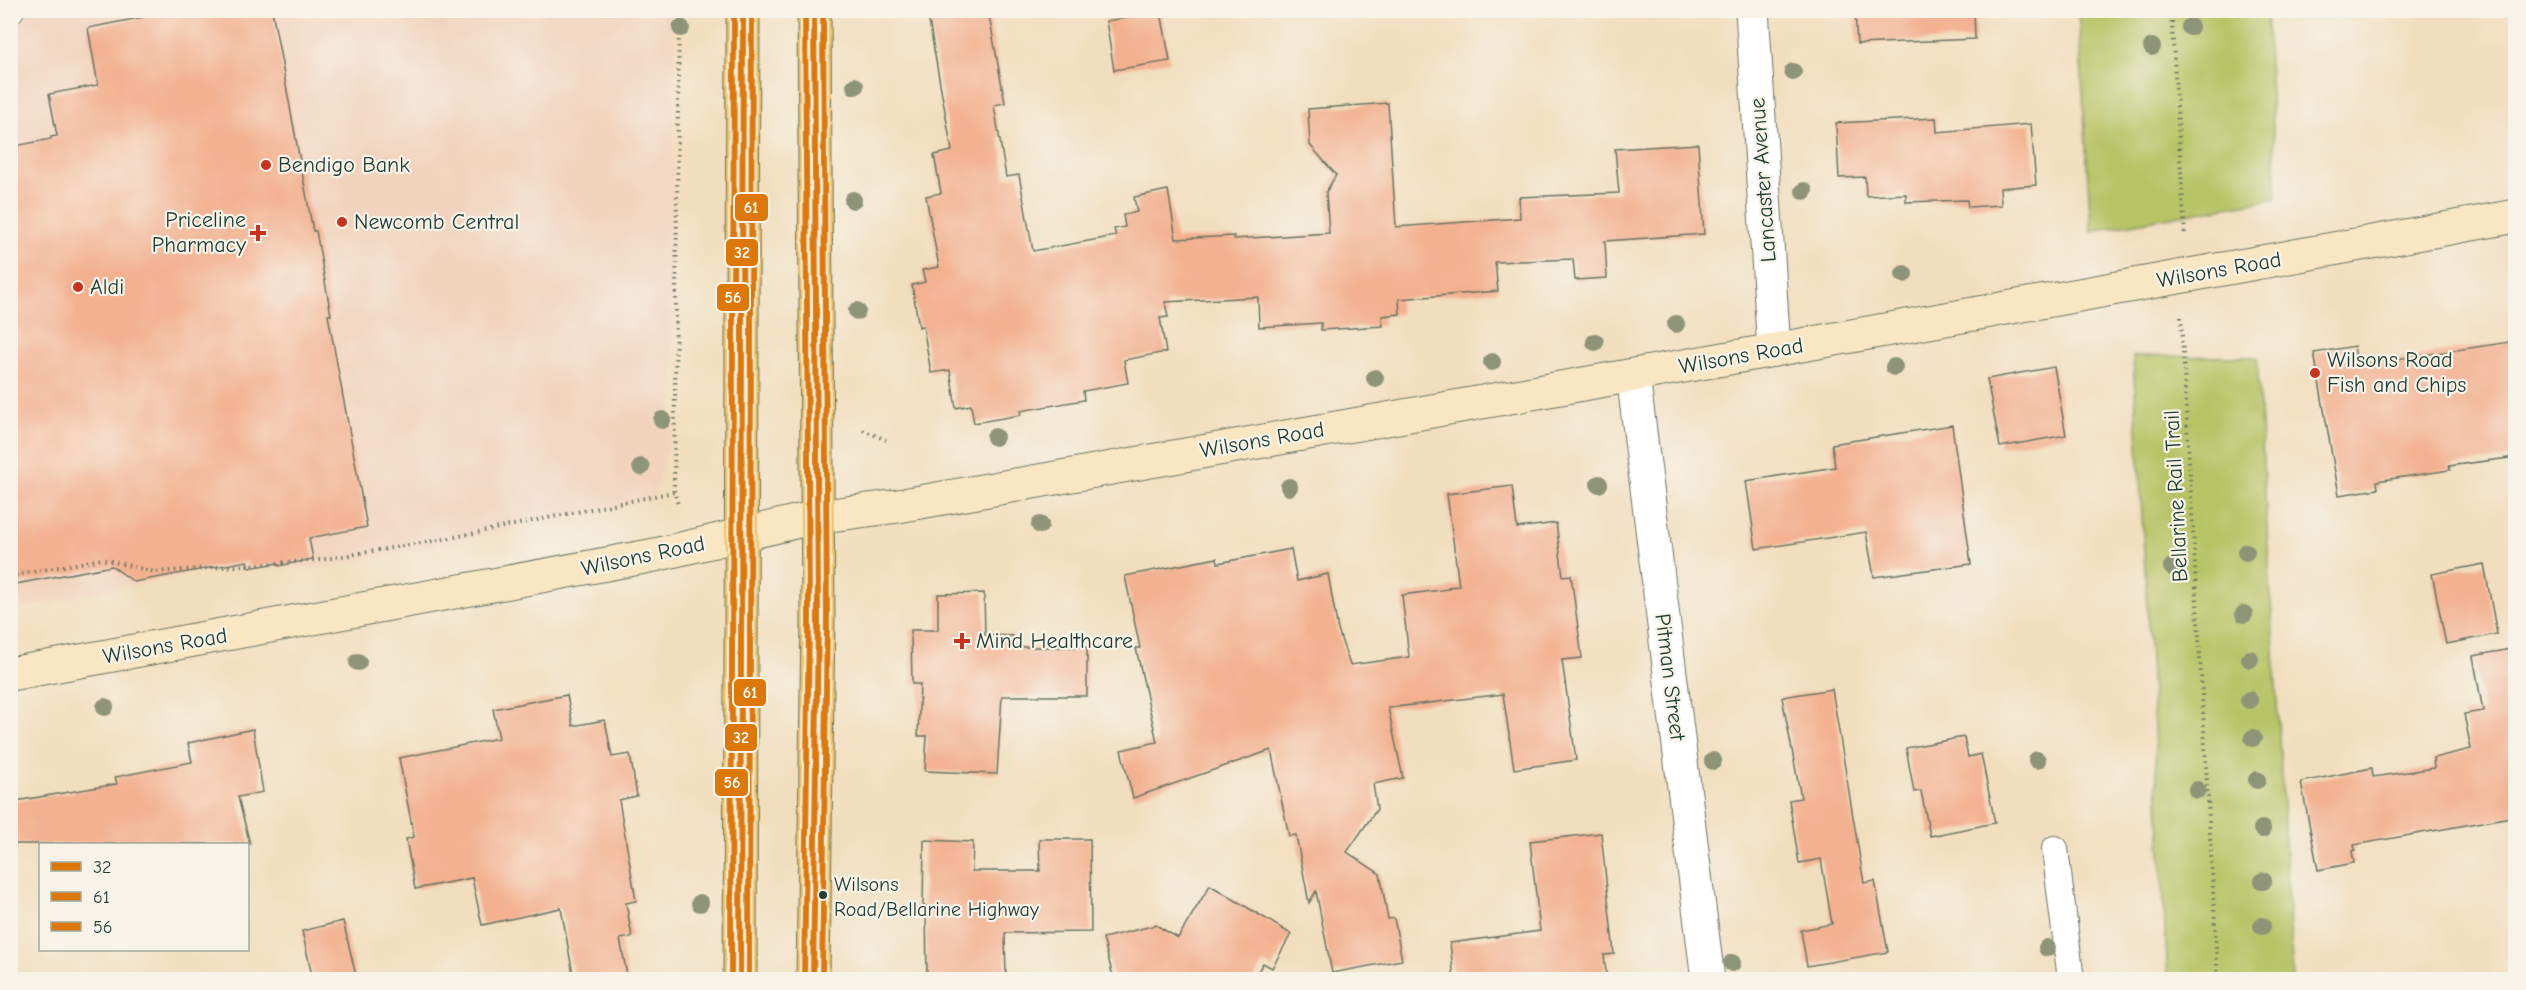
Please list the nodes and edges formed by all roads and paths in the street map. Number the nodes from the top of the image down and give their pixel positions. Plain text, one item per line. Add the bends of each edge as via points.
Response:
1 (679, 10) edge
2 (743, 10) edge
3 (814, 10) edge
4 (1752, 10) edge
5 (2171, 10) edge
6 (2516, 216) edge
7 (2184, 276) junction
8 (1774, 350) junction
9 (1633, 375) junction
10 (862, 430) dead end
11 (886, 440) dead end
12 (674, 492) junction
13 (679, 507) dead end
14 (816, 517) junction
15 (741, 535) junction
16 (10, 576) edge
17 (10, 674) edge
18 (2055, 849) dead end
19 (740, 980) edge
20 (813, 980) edge
21 (1708, 980) edge
22 (2071, 980) edge
23 (2218, 980) edge

1 - 12 path
2 - 15 highway
3 - 14 highway
4 - 8 street, Lancaster Avenue
5 - 7 path, Bellarine Rail Trail
6 - 7 street, Wilsons Road
7 - 8 street, Wilsons Road
7 - 23 path, Bellarine Rail Trail via 2181,319
8 - 9 street, Wilsons Road
9 - 14 street, Wilsons Road via 898,506
9 - 21 street, Pitman Street
10 - 11 path
12 - 13 path
12 - 16 path via 445,539 319,560 155,572 102,559
14 - 15 street, Wilsons Road
14 - 20 highway
15 - 17 street, Wilsons Road via 455,593
15 - 19 highway
18 - 22 lane

